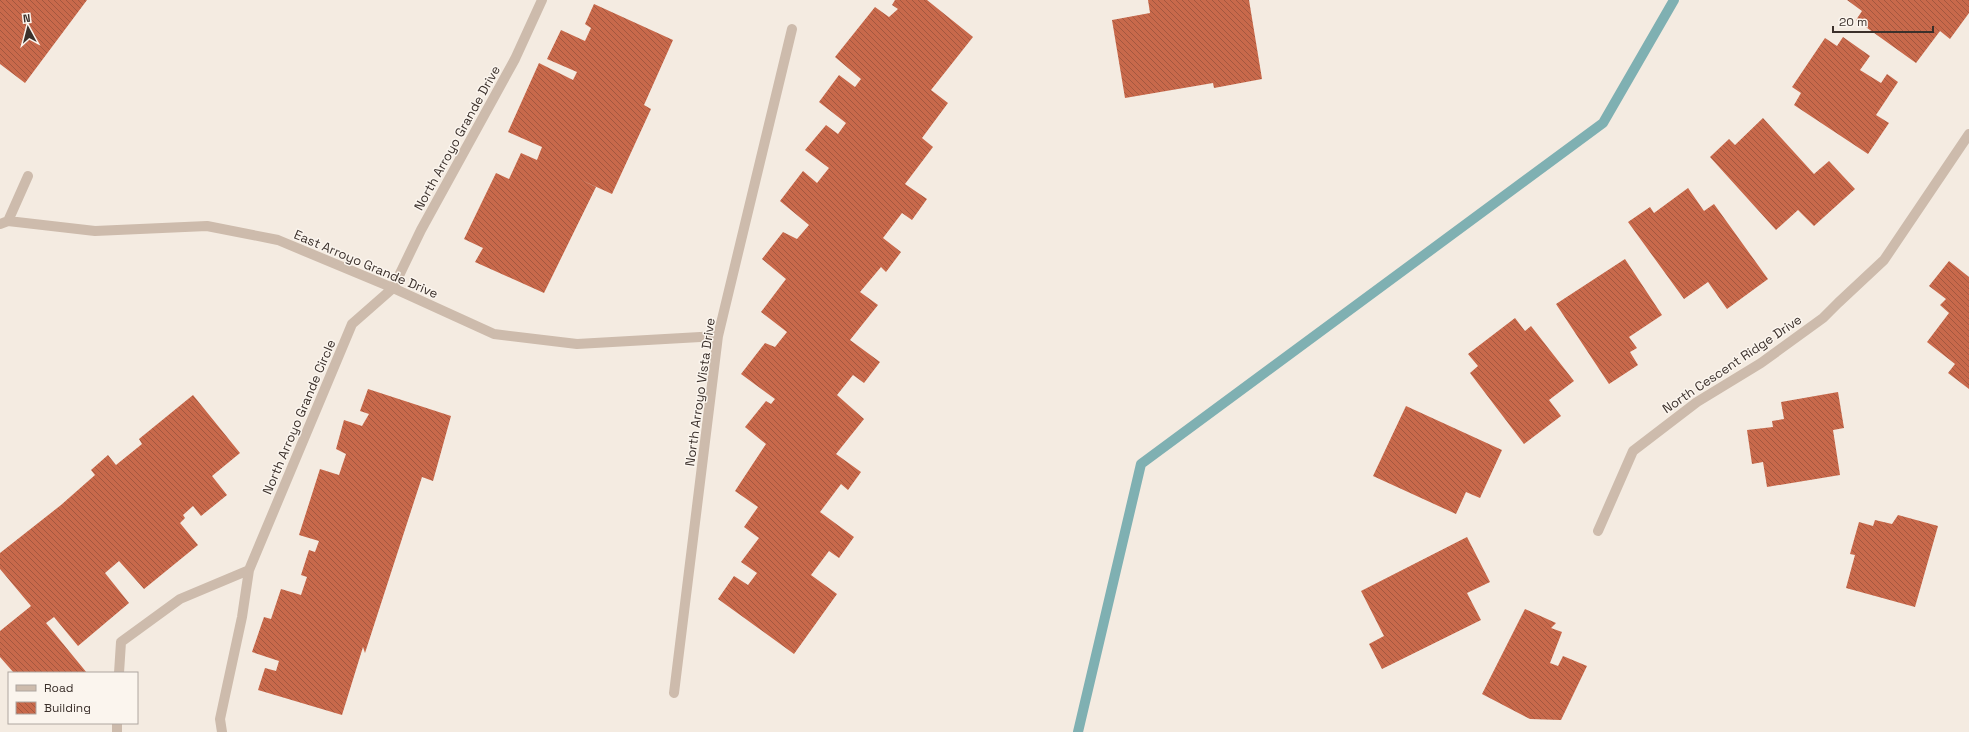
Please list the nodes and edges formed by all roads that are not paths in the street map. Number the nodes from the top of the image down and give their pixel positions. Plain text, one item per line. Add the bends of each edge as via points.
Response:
1 (542, 0) edge
2 (792, 29) dead end
3 (1969, 134) edge
4 (28, 176) dead end
5 (4, 223) edge
6 (393, 288) junction
7 (718, 336) junction
8 (1598, 531) dead end
9 (249, 570) junction
10 (119, 672) edge
11 (674, 694) dead end
12 (222, 732) edge

1 - 6 street, North Arroyo Grande Drive via 515,59 421,230
2 - 7 street, North Arroyo Vista Drive
3 - 8 street, North Cescent Ridge Drive via 1878,266 1822,318 1761,363 1697,402 1633,451
4 - 5 street
5 - 6 street, East Arroyo Grande Drive via 95,230 207,226 278,240
6 - 7 street, East Arroyo Grande Drive via 494,334 577,344
6 - 9 street, North Arroyo Grande Circle via 352,324
7 - 11 street, North Arroyo Vista Drive
9 - 10 street via 180,599 121,642
9 - 12 street, North Arroyo Grande Circle via 242,617 220,719

